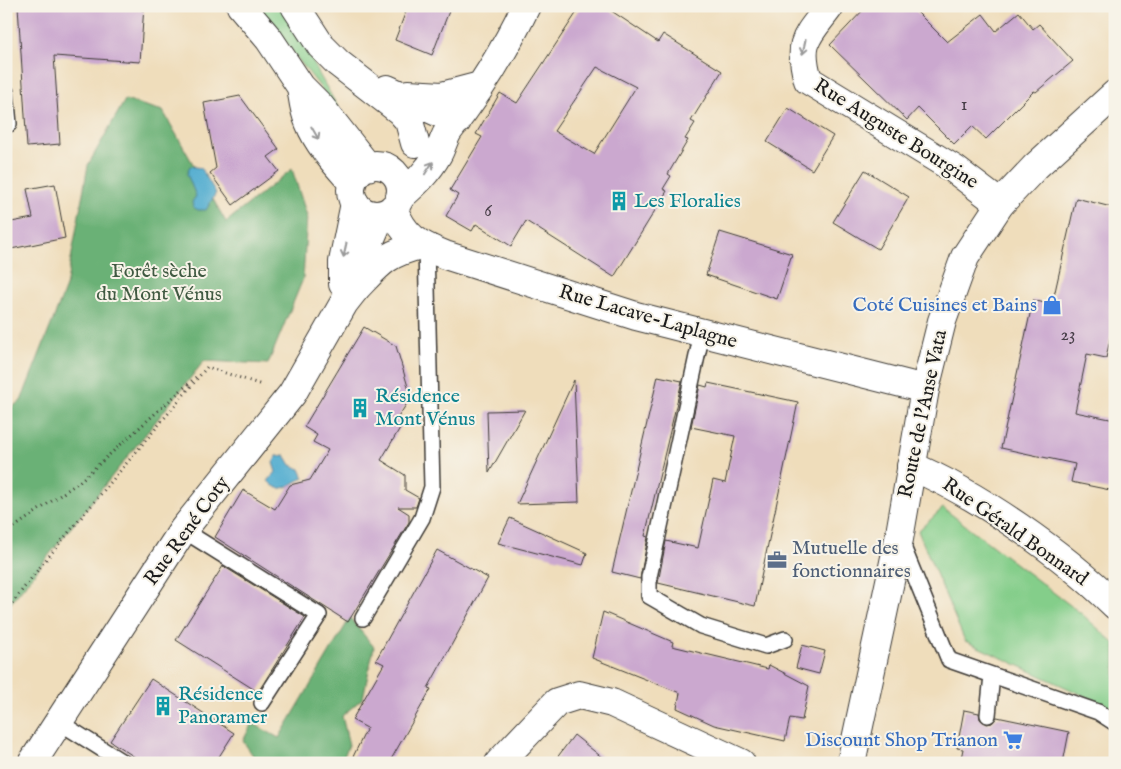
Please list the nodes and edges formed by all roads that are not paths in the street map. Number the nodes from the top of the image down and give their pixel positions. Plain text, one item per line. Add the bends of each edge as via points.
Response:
1 (241, 6) edge
2 (295, 6) edge
3 (526, 6) edge
4 (830, 6) edge
5 (358, 78) junction
6 (480, 86) junction
7 (6, 92) edge
8 (398, 94) junction
9 (1115, 94) edge
10 (10, 124) dead end
11 (452, 126) junction
12 (415, 144) junction
13 (365, 180) junction
14 (1000, 204) junction
15 (391, 207) junction
16 (424, 246) junction
17 (349, 296) junction
18 (702, 333) junction
19 (925, 389) junction
20 (911, 466) junction
21 (183, 530) junction
22 (899, 539) junction
23 (1115, 605) edge
24 (363, 618) dead end
25 (785, 639) dead end
26 (992, 674) junction
27 (262, 704) dead end
28 (988, 715) dead end
29 (59, 722) junction
30 (1115, 723) edge
31 (32, 763) edge
32 (124, 763) edge
33 (498, 763) edge
34 (741, 763) edge
35 (851, 763) edge

1 - 13 street, Rue Lacave-Laplagne via 269,39 301,87 325,112
2 - 5 street via 321,46
3 - 6 street
4 -> 14 street, Rue Auguste Bourgine via 805,40 802,58 808,80 954,169
5 - 8 street
5 - 12 street via 400,111 409,122
6 - 8 street via 442,96
6 - 11 street
7 - 10 lane
8 - 11 street
9 - 14 street, Route de l'Anse Vata via 1036,166
11 - 12 street
15 -> 11 street via 422,178
12 - 13 street
13 - 15 street via 361,210 371,215
13 - 15 street, Rue Lacave-Laplagne via 392,171 400,183
13 -> 17 street via 343,262
14 - 19 street, Route de l'Anse Vata via 965,257 942,321
15 - 16 street, Rue Lacave-Laplagne via 400,225
15 - 17 street, Rue René Coty via 365,252
16 - 17 street via 396,252 382,261
16 - 18 street, Rue Lacave-Laplagne via 636,316
16 - 24 lane via 432,487 422,518
17 - 21 street, Rue René Coty via 292,394
18 - 19 street, Rue Lacave-Laplagne
18 - 25 lane via 649,577 649,596 701,626 766,646
19 - 20 street, Route de l'Anse Vata
20 - 22 street, Route de l'Anse Vata
20 - 23 street, Rue Gérald Bonnard via 975,498 1046,548
21 - 27 lane via 319,615
21 - 29 street, Rue René Coty
22 - 26 lane via 949,660
22 - 35 street, Route de l'Anse Vata
26 - 28 lane
26 - 30 lane via 1098,712
29 - 31 street, Rue René Coty
29 - 32 lane
33 - 34 street via 557,702 580,695 612,703

